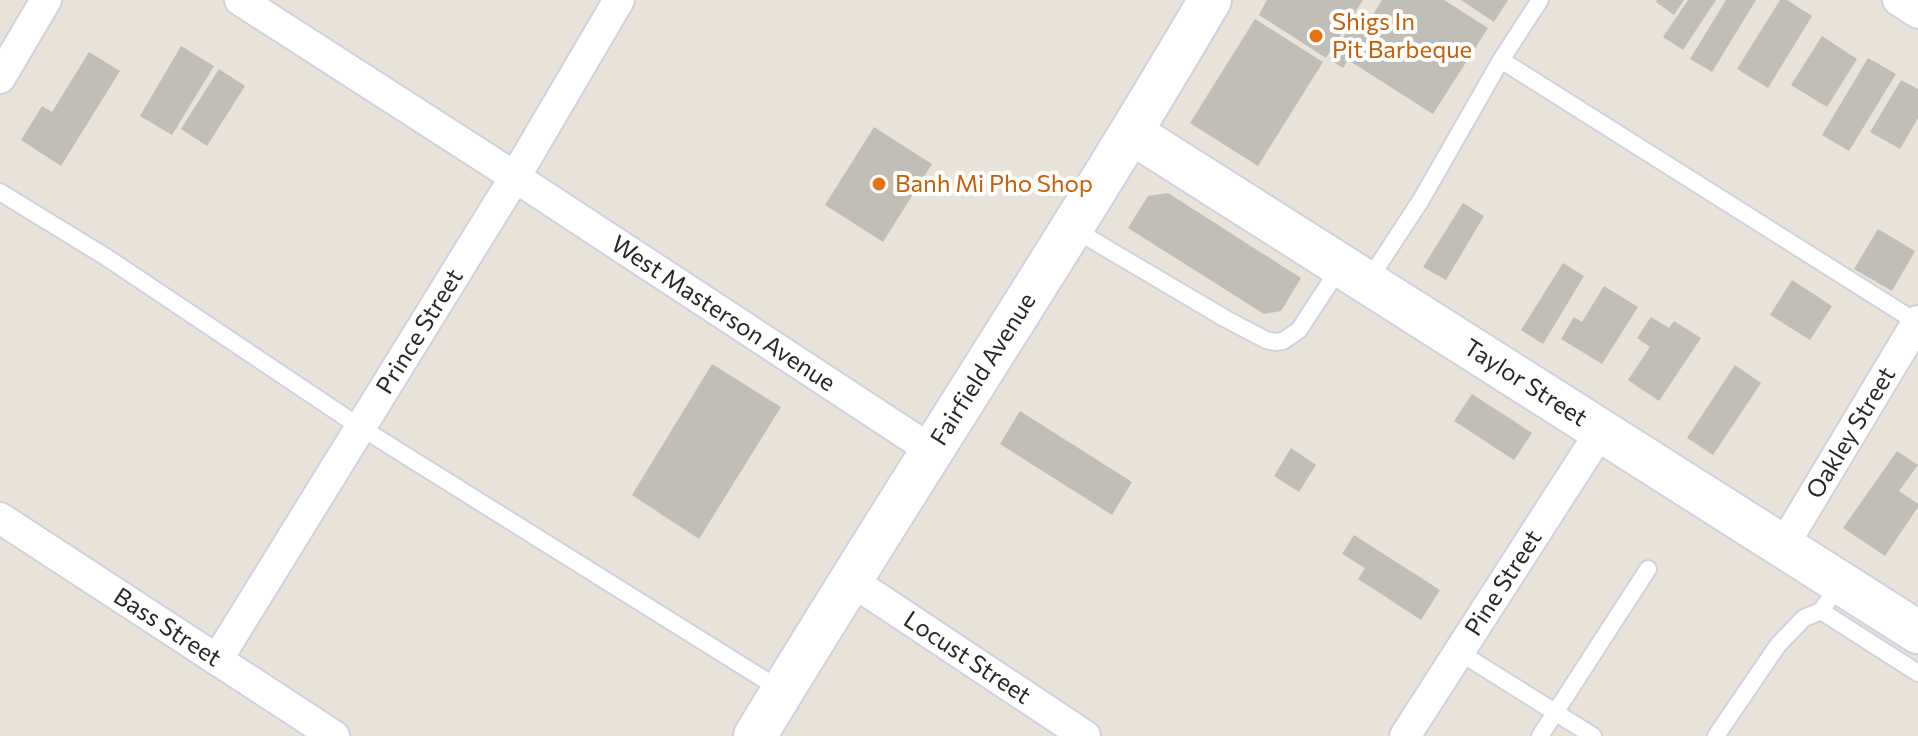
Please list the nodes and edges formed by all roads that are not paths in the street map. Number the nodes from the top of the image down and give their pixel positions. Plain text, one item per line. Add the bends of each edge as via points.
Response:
1 (46, 0) edge
2 (240, 0) edge
3 (619, 0) edge
4 (1210, 0) edge
5 (1540, 0) edge
6 (1898, 0) edge
7 (1918, 13) edge
8 (1501, 60) junction
9 (0, 78) edge
10 (1132, 133) junction
11 (515, 177) junction
12 (0, 192) edge
13 (1072, 227) junction
14 (1354, 274) junction
15 (1918, 322) edge
16 (360, 427) junction
17 (1601, 431) junction
18 (931, 450) junction
19 (0, 518) edge
20 (1783, 546) junction
21 (1648, 569) dead end
22 (849, 579) junction
23 (1831, 597) junction
24 (1918, 632) edge
25 (1459, 652) junction
26 (217, 660) junction
27 (1918, 673) edge
28 (782, 691) junction
29 (1556, 712) junction
30 (334, 736) edge
31 (755, 736) edge
32 (1085, 736) edge
33 (1405, 736) edge
34 (1540, 736) edge
35 (1593, 736) edge
36 (1716, 736) edge

1 - 9 street
2 - 11 street, West Masterson Avenue
3 - 11 street, Prince Street
4 - 10 main road, Fairfield Avenue
5 - 8 lane
6 - 7 street
8 - 14 lane via 1421,200
8 - 15 lane
10 - 13 main road, Fairfield Avenue
10 - 14 main road, Taylor Street
11 - 16 street, Prince Street
11 - 18 street, West Masterson Avenue
12 - 16 lane
13 - 14 lane via 1226,319 1275,342 1299,330
13 - 18 main road, Fairfield Avenue
14 - 17 main road, Taylor Street
15 - 20 street, Oakley Street
16 - 26 street, Prince Street
16 - 28 lane
17 - 20 main road, Taylor Street
17 - 25 street, Pine Street
18 - 22 main road, Fairfield Avenue
19 - 26 street, Bass Street
20 - 23 main road, Taylor Street
21 - 29 lane
22 - 28 main road, Fairfield Avenue
22 - 32 street, Locust Street
23 - 24 main road, Taylor Street
23 - 27 lane
23 - 36 lane via 1778,645
25 - 29 lane
25 - 33 street, Pine Street
26 - 30 street, Bass Street
28 - 31 main road, Fairfield Avenue
29 - 34 lane
29 - 35 lane

